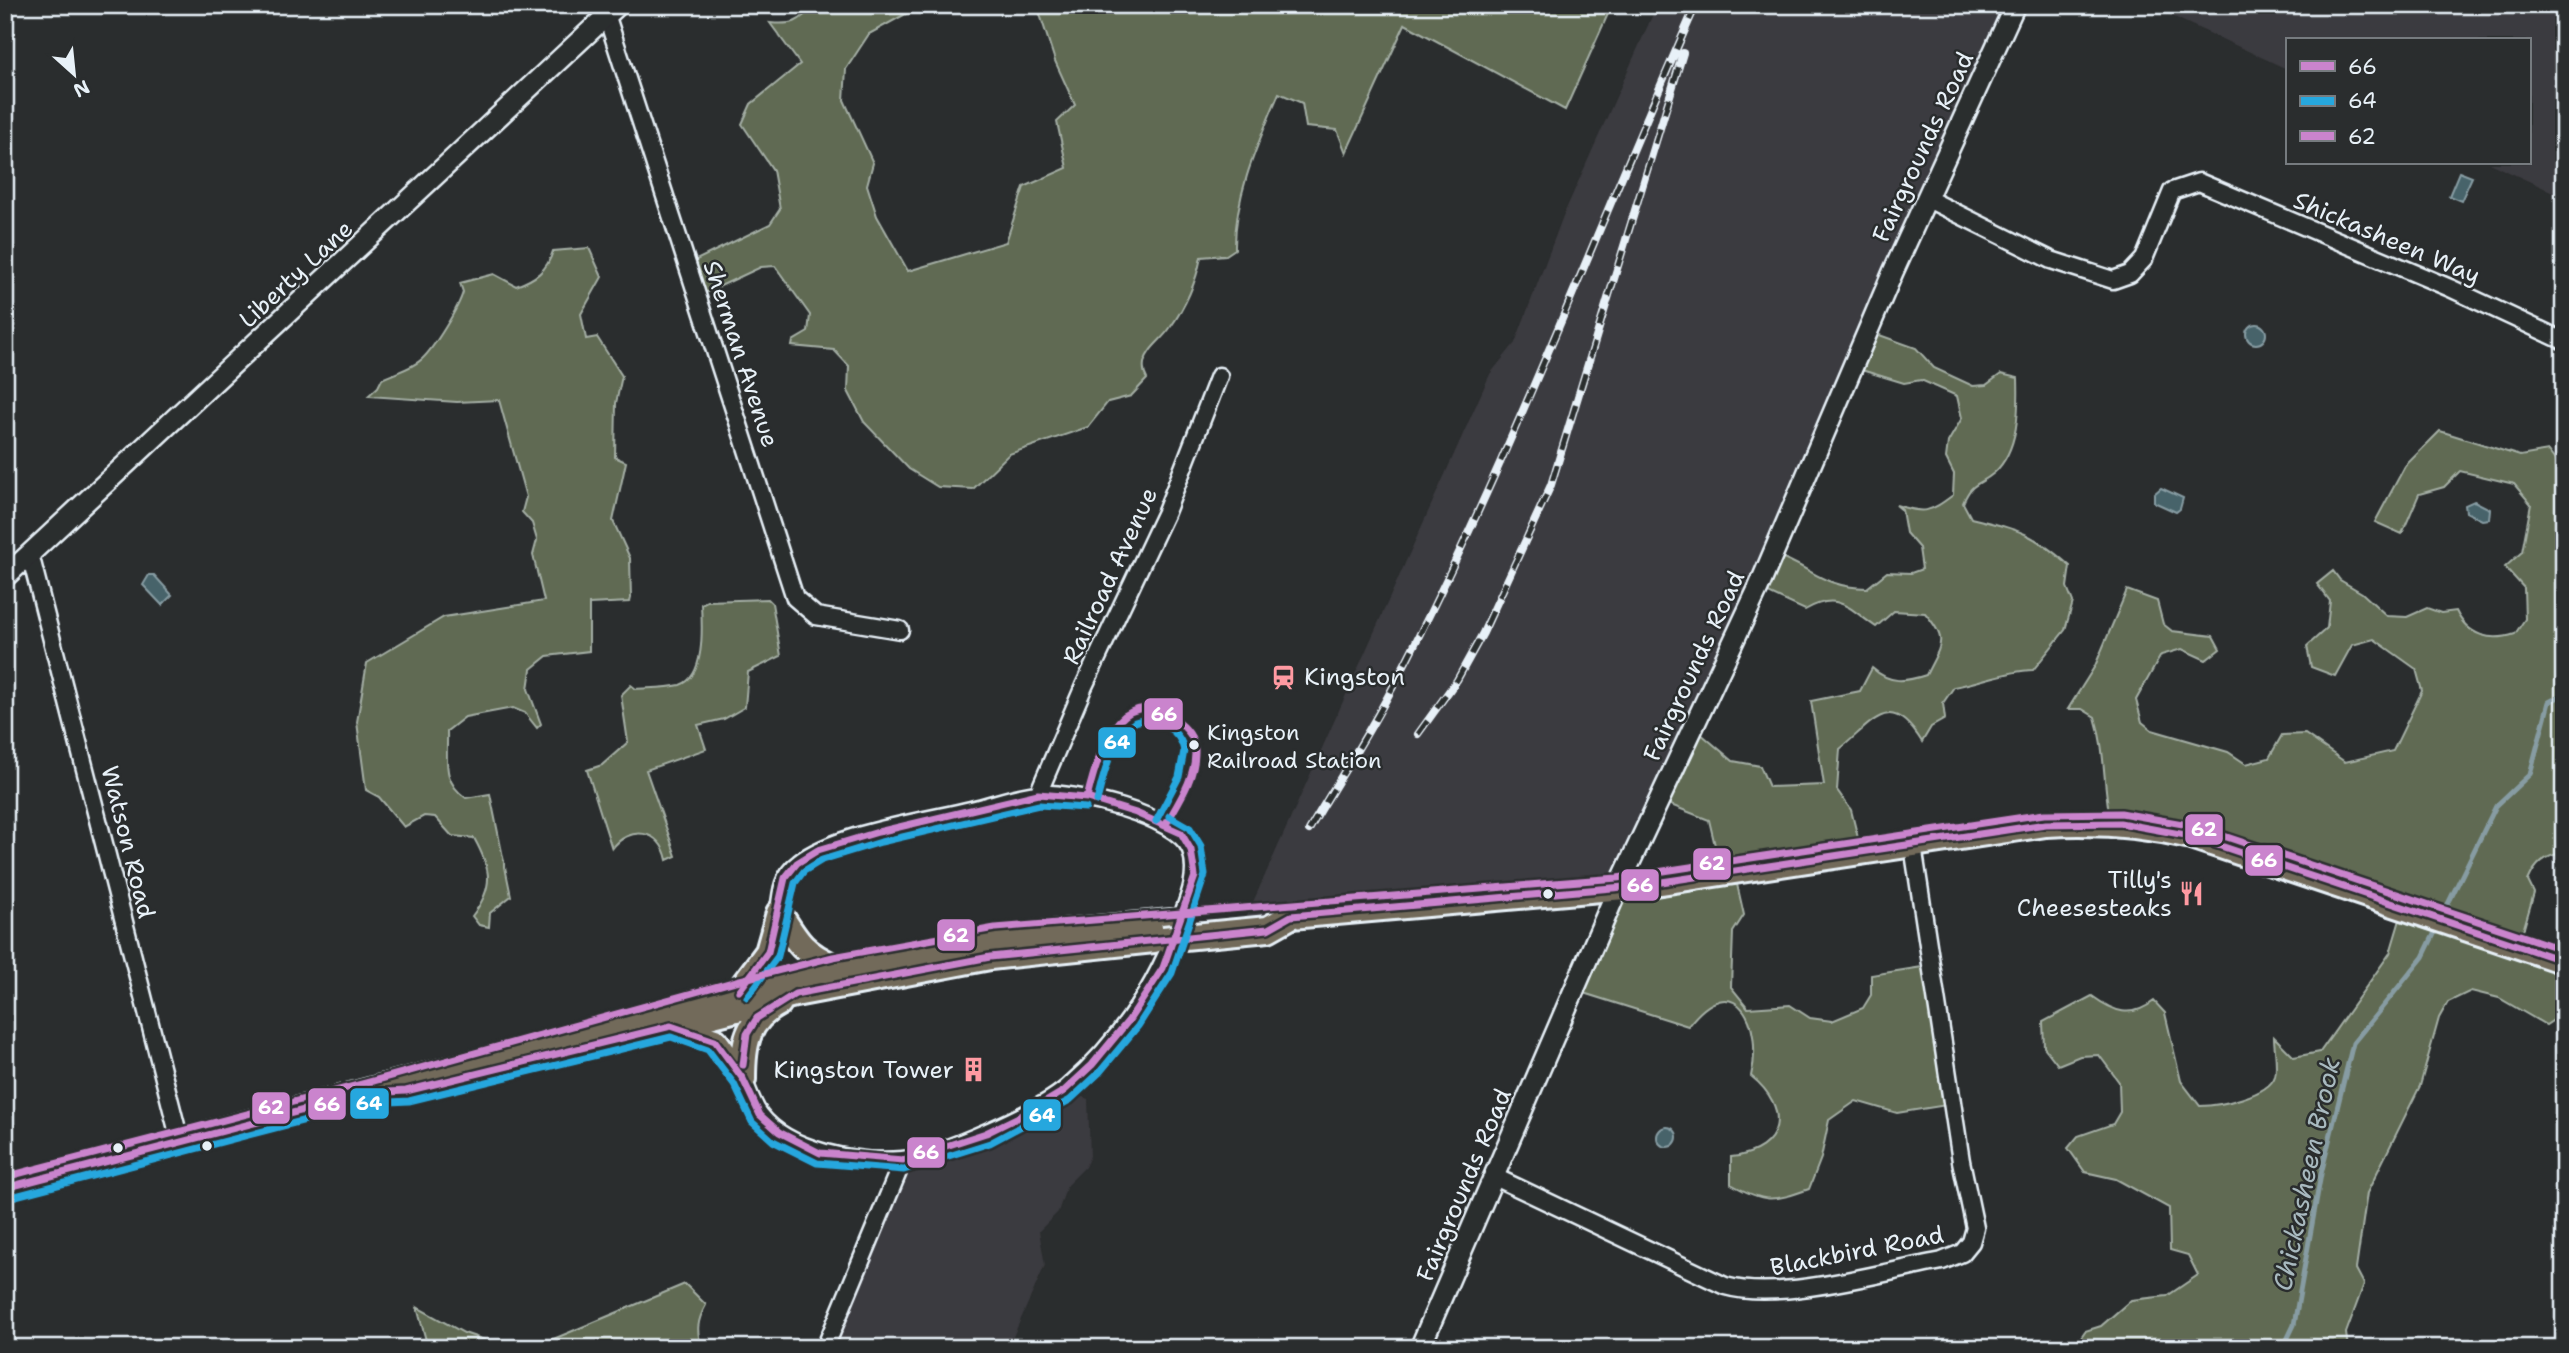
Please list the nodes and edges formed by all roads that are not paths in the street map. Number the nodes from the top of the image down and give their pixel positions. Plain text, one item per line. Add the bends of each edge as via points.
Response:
1 (2015, 5) edge
2 (612, 11) edge
3 (1928, 199) junction
4 (2564, 341) edge
5 (1219, 376) dead end
6 (30, 554) junction
7 (5, 577) edge
8 (900, 629) dead end
9 (1038, 794) junction
10 (1913, 846) junction
11 (1618, 888) junction
12 (779, 913) junction
13 (1167, 930) junction
14 (2564, 961) edge
15 (835, 967) junction
16 (739, 990) junction
17 (795, 995) junction
18 (671, 1026) junction
19 (743, 1079) junction
20 (369, 1093) junction
21 (180, 1141) junction
22 (903, 1160) junction
23 (1494, 1177) junction
24 (5, 1188) edge
25 (825, 1348) edge
26 (1420, 1348) edge

1 - 3 street, Fairgrounds Road
2 - 6 street, Liberty Lane
2 - 8 street, Sherman Avenue via 795,598 817,616
3 - 4 street, Shickasheen Way via 2051,260 2113,280 2130,274 2144,259 2172,191 2199,181
3 - 11 street, Fairgrounds Road via 1758,589
5 - 9 street, Railroad Avenue via 1166,512
6 - 7 street, Liberty Lane
6 - 21 street, Watson Road
9 - 12 street via 818,850 797,863 785,878
9 - 22 street via 1087,798 1136,813 1181,834 1191,850 1195,876 1163,968 1116,1037 1064,1091 986,1133
10 - 11 main road
10 - 14 main road via 2046,824 2153,827 2226,847
10 - 23 street, Blackbird Road via 1975,1228 1962,1253 1942,1261 1788,1290 1741,1291
11 - 13 main road via 1291,916 1270,914
11 - 23 street, Fairgrounds Road
12 - 15 main road via 810,957
12 - 16 main road via 768,953
13 - 15 main road via 997,937
13 - 17 main road via 990,957
15 - 16 main road
16 - 20 main road
17 - 18 main road
17 - 19 main road via 771,1007 752,1025 743,1052
18 - 19 main road via 715,1041
18 - 20 main road via 406,1091
19 - 22 street via 760,1115 779,1132 820,1153
20 - 21 main road
21 - 24 main road
22 - 25 street
23 - 26 street, Fairgrounds Road

